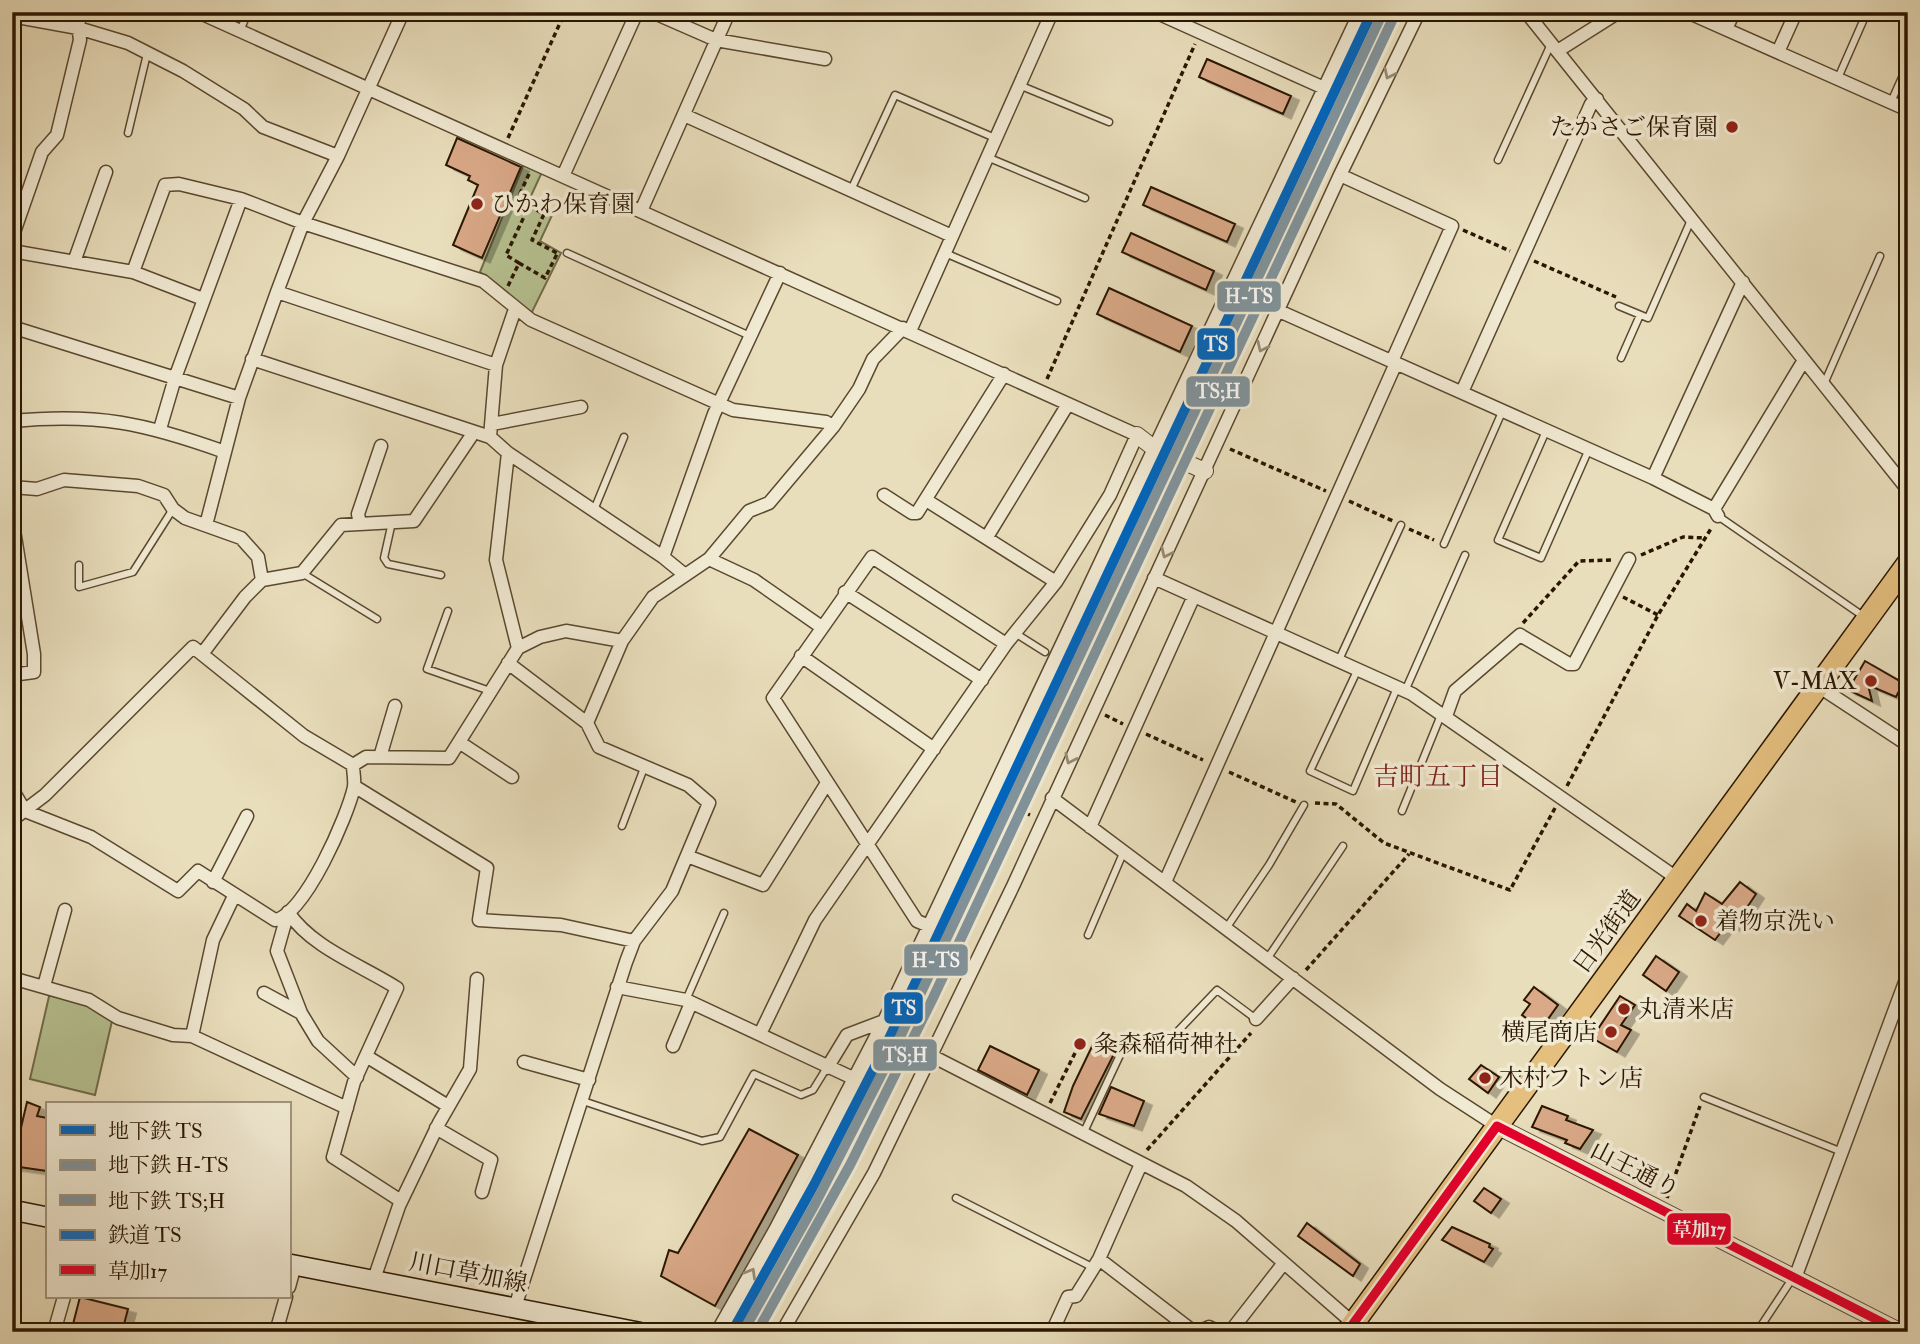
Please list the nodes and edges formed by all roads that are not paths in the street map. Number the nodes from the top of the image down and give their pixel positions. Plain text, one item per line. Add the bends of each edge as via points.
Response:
1 (82, 12) edge
2 (198, 12) edge
3 (248, 12) edge
4 (403, 12) edge
5 (637, 12) edge
6 (652, 12) edge
7 (729, 12) edge
8 (1052, 12) edge
9 (1155, 12) edge
10 (1360, 12) edge
11 (1419, 12) edge
12 (1526, 12) edge
13 (1687, 12) edge
14 (1734, 12) edge
15 (1796, 12) edge
16 (1867, 12) edge
17 (1613, 14) edge
18 (12, 16) edge
19 (78, 28) junction
20 (1726, 29) junction
21 (240, 31) junction
22 (716, 40) junction
23 (1555, 46) junction
24 (148, 52) junction
25 (1778, 52) junction
26 (825, 59) dead end
27 (1908, 64) edge
28 (1838, 78) junction
29 (1019, 85) junction
30 (1324, 88) junction
31 (369, 89) junction
32 (1597, 99) junction
33 (1891, 102) junction
34 (1908, 110) edge
35 (684, 115) junction
36 (1109, 122) dead end
37 (128, 132) dead end
38 (995, 138) junction
39 (338, 156) junction
40 (987, 157) junction
41 (1497, 160) dead end
42 (106, 172) dead end
43 (1340, 175) junction
44 (563, 176) junction
45 (851, 190) junction
46 (1085, 198) dead end
47 (241, 199) junction
48 (641, 211) junction
49 (1692, 219) junction
50 (303, 223) junction
51 (952, 236) junction
52 (12, 238) edge
53 (12, 251) edge
54 (567, 253) road end
55 (945, 253) junction
56 (1880, 257) dead end
57 (74, 262) junction
58 (133, 272) junction
59 (780, 273) junction
60 (1742, 282) junction
61 (277, 292) junction
62 (203, 299) junction
63 (1056, 301) dead end
64 (1619, 306) road end
65 (515, 309) junction
66 (1279, 311) junction
67 (1640, 315) junction
68 (12, 327) edge
69 (906, 330) junction
70 (751, 336) junction
71 (1621, 358) dead end
72 (252, 359) junction
73 (1804, 360) junction
74 (1394, 362) junction
75 (496, 365) junction
76 (1004, 374) junction
77 (175, 378) junction
78 (1824, 386) junction
79 (1462, 392) junction
80 (239, 398) junction
81 (719, 404) junction
82 (1068, 404) junction
83 (581, 407) dead end
84 (1502, 412) junction
85 (12, 421) edge
86 (832, 427) junction
87 (160, 429) junction
88 (1546, 430) junction
89 (491, 431) junction
90 (474, 432) junction
91 (1137, 435) junction
92 (624, 437) dead end
93 (381, 446) dead end
94 (1155, 449) junction
95 (1588, 449) junction
96 (225, 452) junction
97 (508, 453) junction
98 (1205, 471) junction
99 (1653, 478) junction
100 (12, 487) edge
101 (1908, 490) edge
102 (884, 495) dead end
103 (926, 500) junction
104 (173, 509) junction
105 (594, 510) junction
106 (1716, 512) junction
107 (12, 518) edge
108 (392, 522) junction
109 (360, 524) junction
110 (206, 525) junction
111 (1401, 525) dead end
112 (987, 537) junction
113 (1444, 544) dead end
114 (1465, 555) dead end
115 (663, 557) junction
116 (709, 559) junction
117 (1629, 559) road end
118 (1908, 563) edge
119 (79, 565) dead end
120 (302, 572) junction
121 (441, 575) dead end
122 (685, 575) junction
123 (1154, 578) junction
124 (262, 580) junction
125 (1056, 582) junction
126 (845, 592) junction
127 (1194, 596) junction
128 (448, 611) dead end
129 (1867, 619) junction
130 (377, 620) dead end
131 (820, 626) junction
132 (1015, 633) junction
133 (1277, 634) junction
134 (622, 641) junction
135 (1006, 644) junction
136 (518, 648) junction
137 (1045, 652) dead end
138 (202, 654) junction
139 (801, 656) junction
140 (1338, 662) junction
141 (508, 663) junction
142 (1357, 671) junction
143 (12, 675) edge
144 (982, 680) junction
145 (1818, 686) junction
146 (1401, 690) junction
147 (489, 691) junction
148 (395, 706) dead end
149 (1444, 715) junction
150 (587, 723) junction
151 (459, 742) junction
152 (1908, 745) edge
153 (934, 749) junction
154 (380, 757) junction
155 (353, 765) junction
156 (644, 768) junction
157 (512, 777) dead end
158 (827, 783) junction
159 (354, 786) junction
160 (12, 789) edge
161 (1052, 798) junction
162 (1304, 805) road end
163 (25, 811) junction
164 (1402, 811) dead end
165 (247, 816) dead end
166 (12, 820) edge
167 (622, 826) dead end
168 (1090, 827) junction
169 (867, 845) junction
170 (1343, 846) dead end
171 (1124, 852) junction
172 (687, 856) junction
173 (1678, 880) junction
174 (213, 882) junction
175 (1165, 882) junction
176 (234, 896) junction
177 (65, 910) dead end
178 (288, 912) junction
179 (724, 913) dead end
180 (929, 926) junction
181 (1227, 928) junction
182 (1088, 935) dead end
183 (635, 941) junction
184 (1267, 959) junction
185 (1908, 974) edge
186 (12, 978) edge
187 (477, 979) dead end
188 (1295, 980) junction
189 (44, 986) junction
190 (617, 987) junction
191 (264, 993) dead end
192 (688, 1002) junction
193 (301, 1013) junction
194 (1256, 1019) joint
195 (884, 1021) junction
196 (760, 1034) junction
197 (192, 1036) junction
198 (673, 1046) dead end
199 (1158, 1052) dead end
200 (930, 1055) junction
201 (1120, 1055) dead end
202 (366, 1056) junction
203 (524, 1062) dead end
204 (827, 1068) junction
205 (357, 1077) junction
206 (855, 1079) junction
207 (589, 1080) junction
208 (1704, 1097) road end
209 (583, 1101) junction
210 (449, 1106) junction
211 (347, 1108) junction
212 (1497, 1126) junction
213 (436, 1128) junction
214 (1083, 1134) junction
215 (1843, 1153) junction
216 (1140, 1163) junction
217 (482, 1192) dead end
218 (956, 1198) dead end
219 (401, 1201) junction
220 (12, 1210) edge
221 (46, 1217) edge
222 (292, 1264) edge
223 (1096, 1264) junction
224 (1283, 1264) junction
225 (1794, 1277) junction
226 (374, 1279) junction
227 (64, 1298) edge
228 (286, 1298) edge
229 (515, 1307) junction
230 (1350, 1327) edge
231 (54, 1332) edge
232 (276, 1332) edge
233 (638, 1332) edge
234 (717, 1332) edge
235 (782, 1332) edge
236 (1052, 1332) edge
237 (1196, 1332) edge
238 (1219, 1332) edge
239 (1230, 1332) edge
240 (1757, 1332) edge
241 (1901, 1332) edge

1 - 19 street
2 - 21 street
3 - 21 lane
4 - 31 street
5 - 44 street
6 - 22 street
7 - 22 street
8 - 29 street
9 - 30 street
10 - 30 street
11 -> 43 street
12 - 23 street
13 - 20 street
14 - 20 street
15 - 25 street
16 - 28 lane
17 - 23 street
18 - 19 street
19 - 24 street
19 - 52 street via 80,40 57,135 42,152
20 - 25 street
21 - 31 street
22 - 26 street
22 - 35 street
23 - 32 street
23 - 41 lane
24 - 37 lane
24 - 39 street via 244,109 263,127
25 - 28 street
27 - 33 lane
28 - 33 street
29 - 36 lane
29 - 38 street
30 - 94 street
31 - 39 street
31 - 44 street
32 - 49 street
32 - 79 street
33 - 34 street
35 - 45 street
35 - 48 street
38 - 40 street
38 - 45 lane via 895,95
39 - 50 street
40 - 46 lane
40 - 51 street
42 - 57 street
43 - 66 street
43 - 74 street via 1451,225
44 - 48 street
45 - 51 street
47 - 50 street
47 - 58 street via 179,184 165,185
47 - 62 street
48 - 59 street
49 - 60 street
49 - 67 lane via 1648,318
50 - 61 street
50 - 65 street via 483,281
51 - 55 street
53 - 57 street
54 - 70 lane
55 - 63 lane
55 - 69 street
56 - 78 lane
57 - 58 street
58 - 62 street
59 - 69 street
59 - 70 street
60 - 73 street
60 - 99 street
61 - 72 street
61 - 75 street
62 - 77 street
64 - 67 lane
65 - 75 street
65 - 81 street
66 - 74 street
66 -> 98 street
67 - 71 lane
68 - 77 street
69 - 76 street
69 - 86 street via 873,359 859,389
70 - 81 street
72 - 80 street
72 - 90 street
73 - 78 street
73 - 106 street
74 - 79 street
74 - 133 street
75 - 89 street
76 - 82 street
76 - 103 street
77 - 80 street
77 - 87 street
78 - 101 street
79 - 84 street
80 - 96 street
81 - 86 street via 733,410 826,422
81 - 115 street
82 - 91 street
82 - 112 street
83 - 89 street
84 - 88 street
84 - 113 lane
85 - 87 street via 62,417
86 - 116 street via 769,503 750,511
87 - 96 street
88 - 95 street
88 - 95 lane via 1498,540 1541,558
89 - 90 street
89 - 97 street
90 - 108 street via 414,521
91 - 94 street
91 - 125 street via 1110,495
92 - 105 lane
93 - 109 street via 358,514
94 - 98 street
94 - 180 street
95 - 99 street
96 - 110 street
97 - 105 street
97 - 136 street via 496,560
98 -> 123 street
99 - 106 street
100 - 104 street via 37,489 64,480 138,486 164,495
102 - 103 street via 912,513
103 - 112 street
104 - 110 street
104 - 119 lane via 132,572 79,587
105 - 115 street
106 - 129 lane
107 - 143 street via 34,672
108 - 109 street
108 - 121 lane via 384,558 388,564
109 - 120 street via 341,525
110 - 124 street via 241,538 258,557
111 - 140 lane
112 - 125 street
114 - 146 lane
115 - 122 street
116 - 122 street
116 - 131 street via 754,580
117 - 149 street via 1574,664 1520,635 1455,691
118 - 129 main road, 日光街道
120 - 124 street
120 - 130 lane
122 - 134 street via 653,597
123 - 127 street
123 -> 161 street
124 - 138 street
125 - 132 street
126 - 131 street
126 - 135 street via 872,556
126 - 144 street
127 - 133 street
127 - 168 street
128 - 147 lane via 427,669
129 - 145 main road, 日光街道
131 - 139 street
132 - 135 street
132 - 137 lane
133 - 140 street
133 - 175 street
134 - 136 street via 566,631 540,636
134 - 150 street
135 - 144 street
136 - 141 street
138 - 155 street via 304,736
138 - 163 street via 192,648
139 - 153 street
139 - 158 street via 773,698
140 - 142 street
141 - 147 street
141 - 150 street
142 - 146 street
142 - 146 lane via 1310,771 1353,791
144 - 153 street
145 - 152 street
145 - 173 main road, 日光街道
146 - 149 street
147 - 151 street
148 - 154 street
149 - 164 lane
149 - 173 street
150 - 156 street via 599,747
151 - 154 street via 449,758
151 - 157 street
153 - 169 street
154 - 155 street via 366,757
155 - 159 street
156 - 167 lane
156 - 172 street via 688,785 709,803
158 - 169 street
158 - 172 street via 763,885
159 - 178 street via 326,860
159 - 183 street via 487,868 479,920 561,925
160 - 163 street
161 - 168 street
161 - 200 street
162 - 181 lane
163 - 166 street
163 - 174 street via 91,837 178,891 198,871
165 - 174 street
168 - 171 street
169 - 180 street via 918,920
169 - 196 street via 815,920
170 - 184 lane
171 - 175 street
171 - 182 lane
172 - 183 street via 672,891
173 - 212 main road, 日光街道
174 - 176 street
175 - 181 street
176 - 178 street via 275,920
176 - 197 street via 213,940
177 - 189 street
178 - 193 street via 277,951
178 - 202 street via 296,925 397,988
179 - 192 lane
180 - 195 street
181 - 184 street
183 - 190 street
184 - 188 street
185 - 215 street
186 - 189 street
187 - 210 street via 470,1069
188 - 194 street
188 - 212 street
189 - 197 street via 89,1000 118,1018 173,1035
190 - 192 street
190 - 207 street
191 - 193 street
192 - 196 street
192 - 198 street
193 - 205 street via 318,1041
194 - 199 lane via 1217,990
195 - 204 street via 847,1035
195 - 206 street
196 - 204 street
197 - 211 street
200 - 214 street
200 - 235 street via 874,1173
201 - 214 lane
202 - 205 street
202 - 210 street
203 - 207 street
204 - 206 street
204 - 209 lane via 813,1090 802,1095 754,1074 720,1137 702,1141
205 - 211 street
234 -> 206 street
207 - 209 street
208 - 215 lane
209 - 229 street
210 - 213 street
211 - 219 street via 333,1157
212 - 225 street, 山王通り
212 - 230 main road, 日光街道
213 - 217 street via 491,1160
213 - 219 street
214 - 216 street
215 - 225 street
216 - 223 street
216 - 224 street via 1186,1186 1236,1221
218 - 223 lane
219 - 226 street
220 - 221 main road
222 - 226 main road, 川口草加線
223 - 236 street via 1076,1297 1068,1297
223 - 237 street
224 - 230 street
224 - 239 street
225 - 240 lane
225 - 241 street, 山王通り
226 - 229 main road, 川口草加線
227 - 231 street
228 - 232 street
229 - 233 main road, 川口草加線
237 - 238 street via 1209,1326

